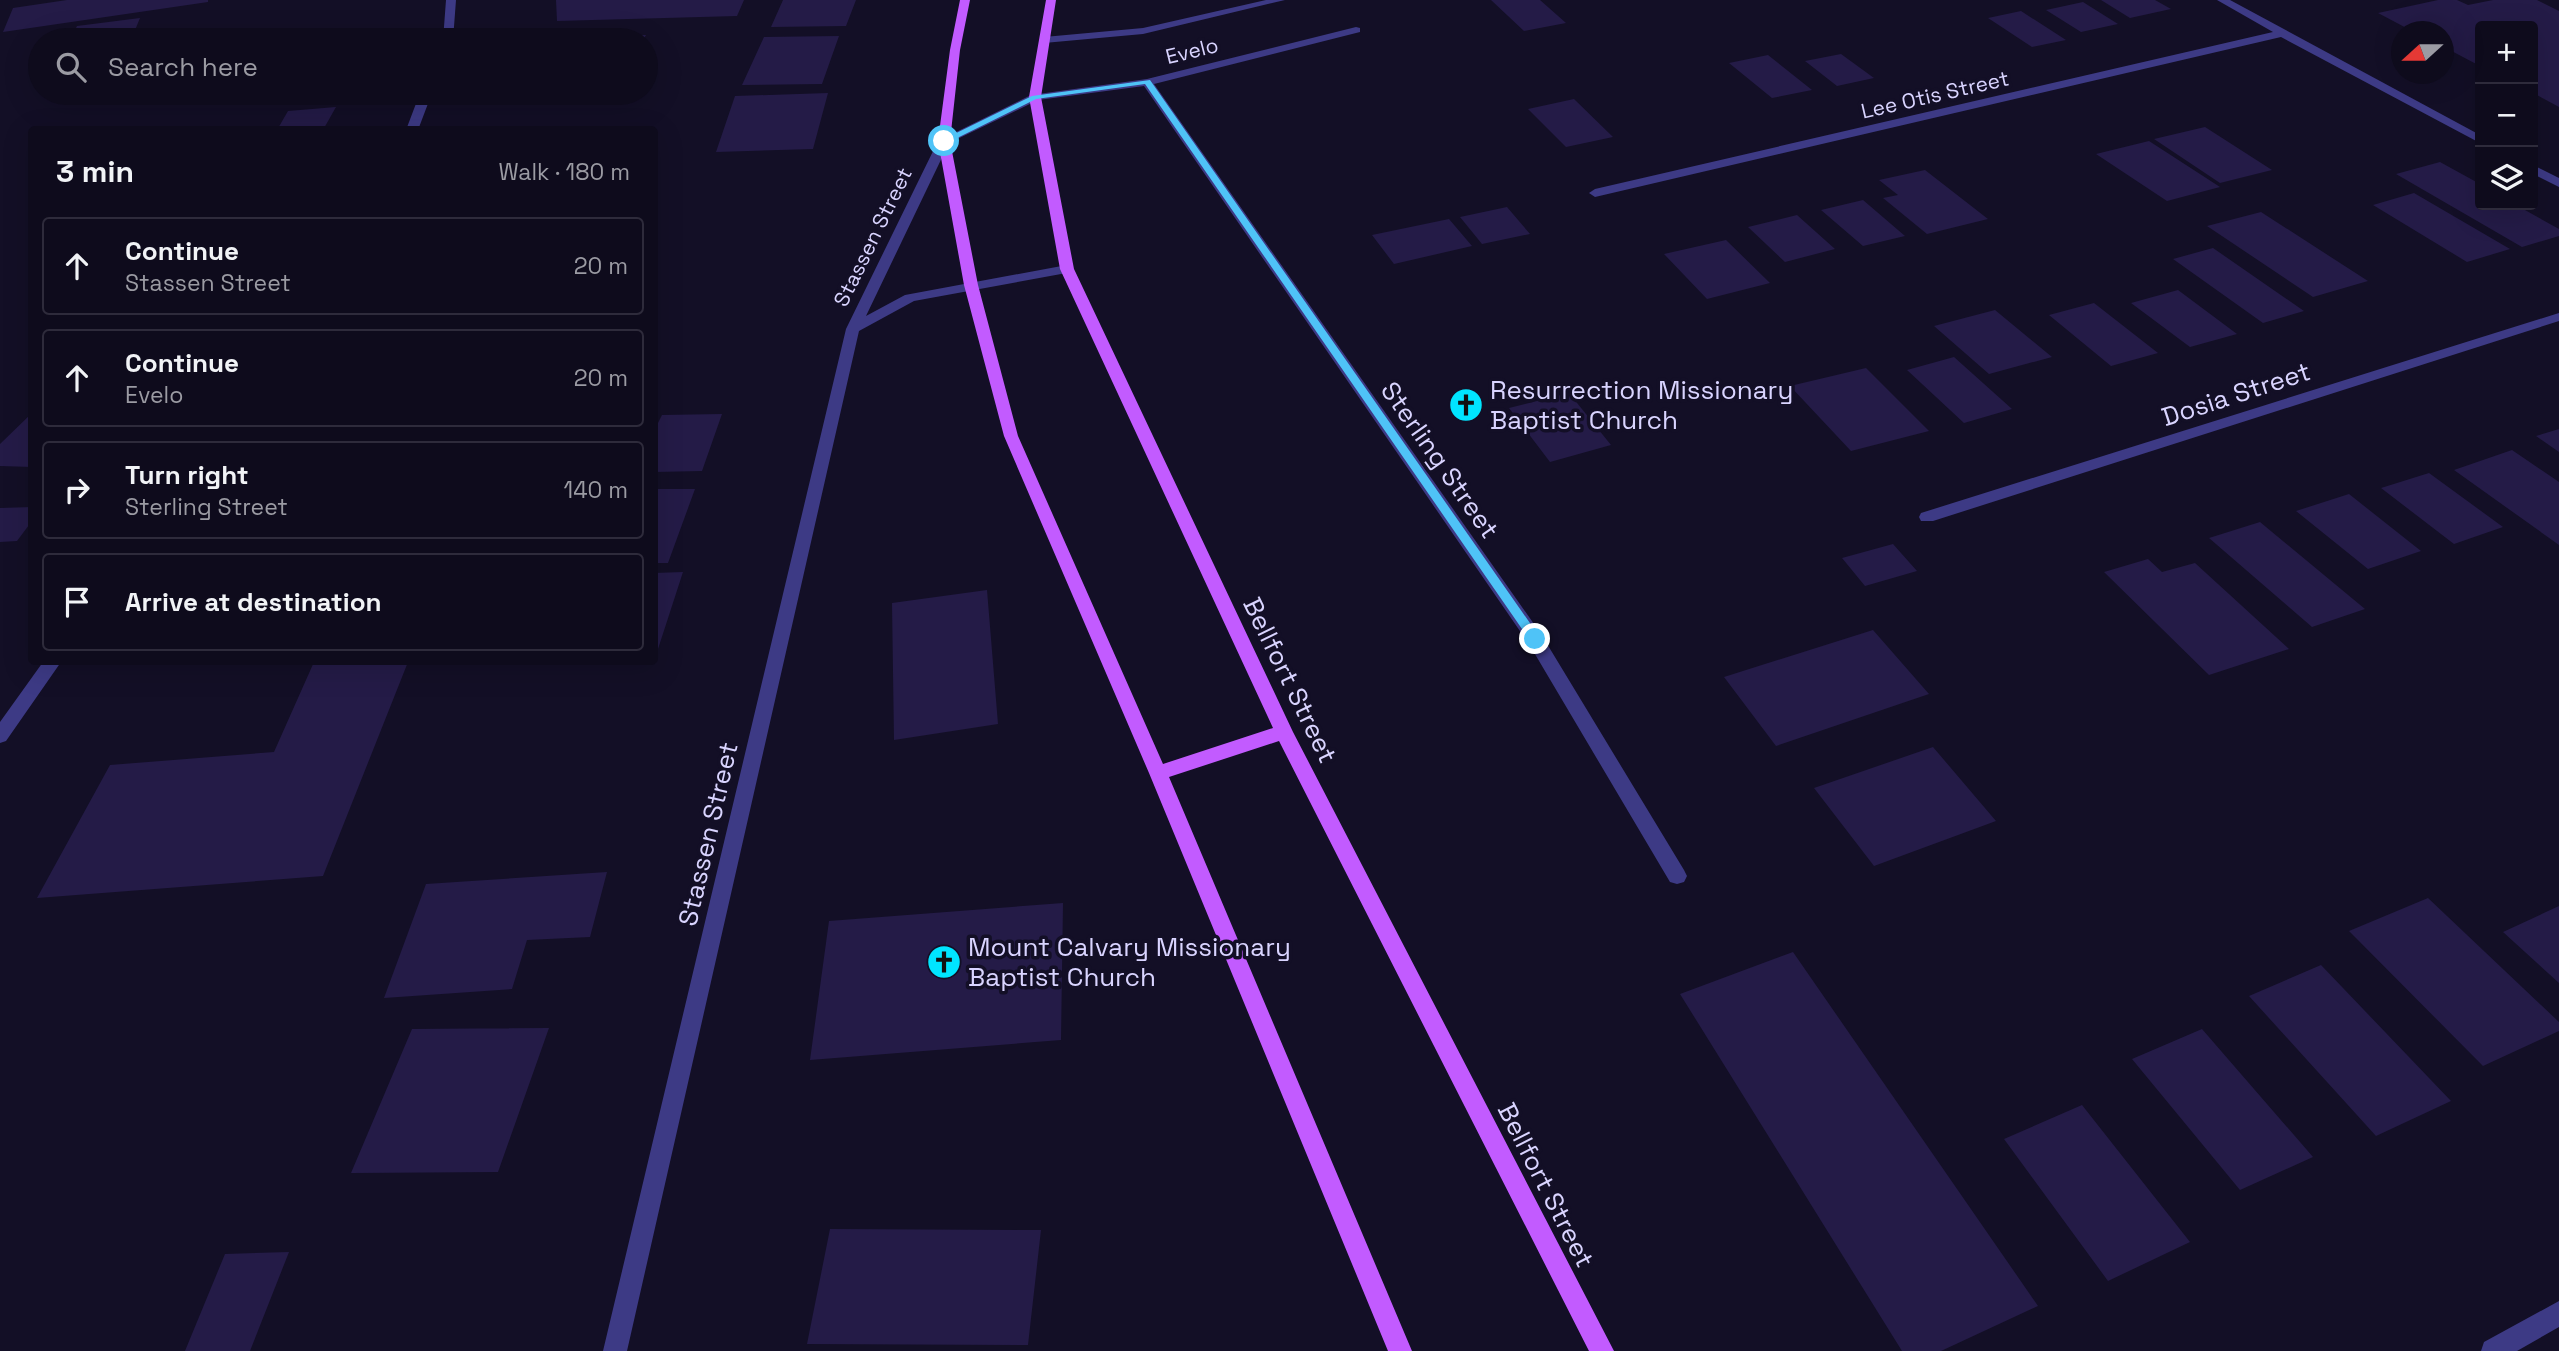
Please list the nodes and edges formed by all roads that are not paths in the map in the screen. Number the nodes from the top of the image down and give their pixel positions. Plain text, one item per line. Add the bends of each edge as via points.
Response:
1 (451, 0) edge
2 (965, 0) edge
3 (1051, 0) edge
4 (1280, 0) edge
5 (2222, 0) edge
6 (449, 28) edge
7 (1356, 30) dead end
8 (2283, 33) junction
9 (1044, 40) junction
10 (1147, 82) junction
11 (1035, 97) junction
12 (421, 105) edge
13 (414, 126) edge
14 (2475, 137) edge
15 (944, 141) junction
16 (2538, 172) edge
17 (2559, 183) edge
18 (1595, 193) dead end
19 (1067, 269) junction
20 (971, 285) junction
21 (2559, 317) edge
22 (853, 329) junction
23 (1927, 517) dead end
24 (50, 665) edge
25 (1284, 732) junction
26 (0, 736) edge
27 (1158, 773) junction
28 (1677, 877) dead end
29 (2559, 1313) edge
30 (615, 1351) edge
31 (1400, 1351) edge
32 (1602, 1351) edge
33 (2493, 1351) edge

1 - 6 street
2 - 15 main road
3 - 9 main road, Bellfort Street
4 - 9 street via 1143,31
5 - 8 street
7 - 10 street, Evelo
8 - 14 street
8 - 18 street, Lee Otis Street
9 - 11 main road, Bellfort Street
10 - 11 street, Evelo
10 - 28 street, Sterling Street via 1535,639
11 - 15 street
11 - 19 main road, Bellfort Street
12 - 13 street
15 - 20 main road
15 - 22 street, Stassen Street
16 - 17 street
19 - 20 street, Stassen Street
19 - 25 main road, Bellfort Street
20 - 22 street, Stassen Street via 910,298
20 - 27 main road via 1011,436
21 - 23 street, Dosia Street
22 - 30 street, Stassen Street
24 - 26 street
25 - 27 main road
25 - 32 main road, Bellfort Street
27 - 31 main road
29 - 33 street

